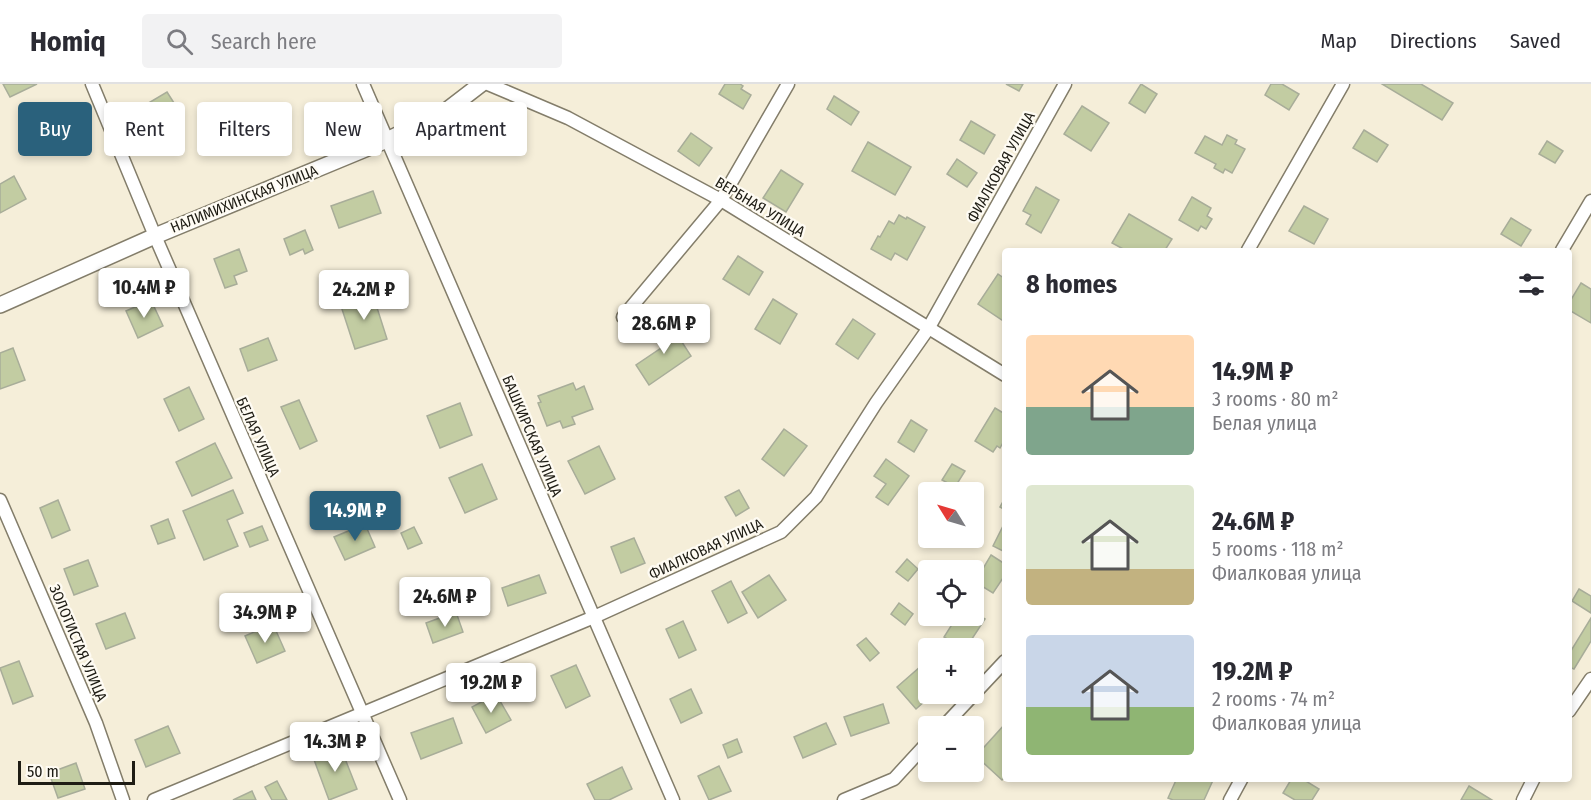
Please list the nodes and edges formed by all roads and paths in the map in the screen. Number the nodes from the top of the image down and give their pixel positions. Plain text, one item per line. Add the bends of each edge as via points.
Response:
1 (92, 84) edge
2 (363, 84) edge
3 (481, 84) edge
4 (488, 84) edge
5 (788, 84) edge
6 (1065, 84) edge
7 (1343, 84) edge
8 (387, 140) junction
9 (721, 200) junction
10 (1591, 201) edge
11 (155, 236) junction
12 (1249, 248) edge
13 (1563, 248) edge
14 (0, 304) edge
15 (623, 317) dead end
16 (928, 329) junction
17 (1002, 373) edge
18 (0, 500) edge
19 (594, 617) junction
20 (1002, 664) edge
21 (1591, 679) edge
22 (1572, 703) edge
23 (363, 712) junction
24 (953, 716) edge
25 (918, 753) edge
26 (1240, 782) edge
27 (1532, 782) edge
28 (123, 800) edge
29 (154, 800) edge
30 (400, 800) edge
31 (673, 800) edge
32 (844, 800) edge
33 (1230, 800) edge
34 (1523, 800) edge

1 - 11 street, БЕЛАЯ УЛИЦА
2 - 8 street, БАШКИРСКАЯ УЛИЦА
3 - 8 street, НАЛИМИХИНСКАЯ УЛИЦА via 446,111
4 - 9 street, ВЕРБНАЯ УЛИЦА via 568,118
5 - 9 street
6 - 16 street, ФИАЛКОВАЯ УЛИЦА
7 - 12 street
8 - 11 street, НАЛИМИХИНСКАЯ УЛИЦА
8 - 19 street, БАШКИРСКАЯ УЛИЦА
9 - 15 street
9 - 16 street, ВЕРБНАЯ УЛИЦА
10 - 13 street
11 - 14 street, НАЛИМИХИНСКАЯ УЛИЦА
11 - 23 street, БЕЛАЯ УЛИЦА
16 - 17 street, ВЕРБНАЯ УЛИЦА
16 - 19 street, ФИАЛКОВАЯ УЛИЦА via 816,497 781,532
18 - 28 street, ЗОЛОТИСТАЯ УЛИЦА via 96,723
19 - 23 street, ФИАЛКОВАЯ УЛИЦА
19 - 31 street, БАШКИРСКАЯ УЛИЦА
20 - 24 street
21 - 22 street
23 - 29 street, ФИАЛКОВАЯ УЛИЦА
23 - 30 street, БЕЛАЯ УЛИЦА
25 - 32 street via 894,779
26 - 33 street
27 - 34 street

